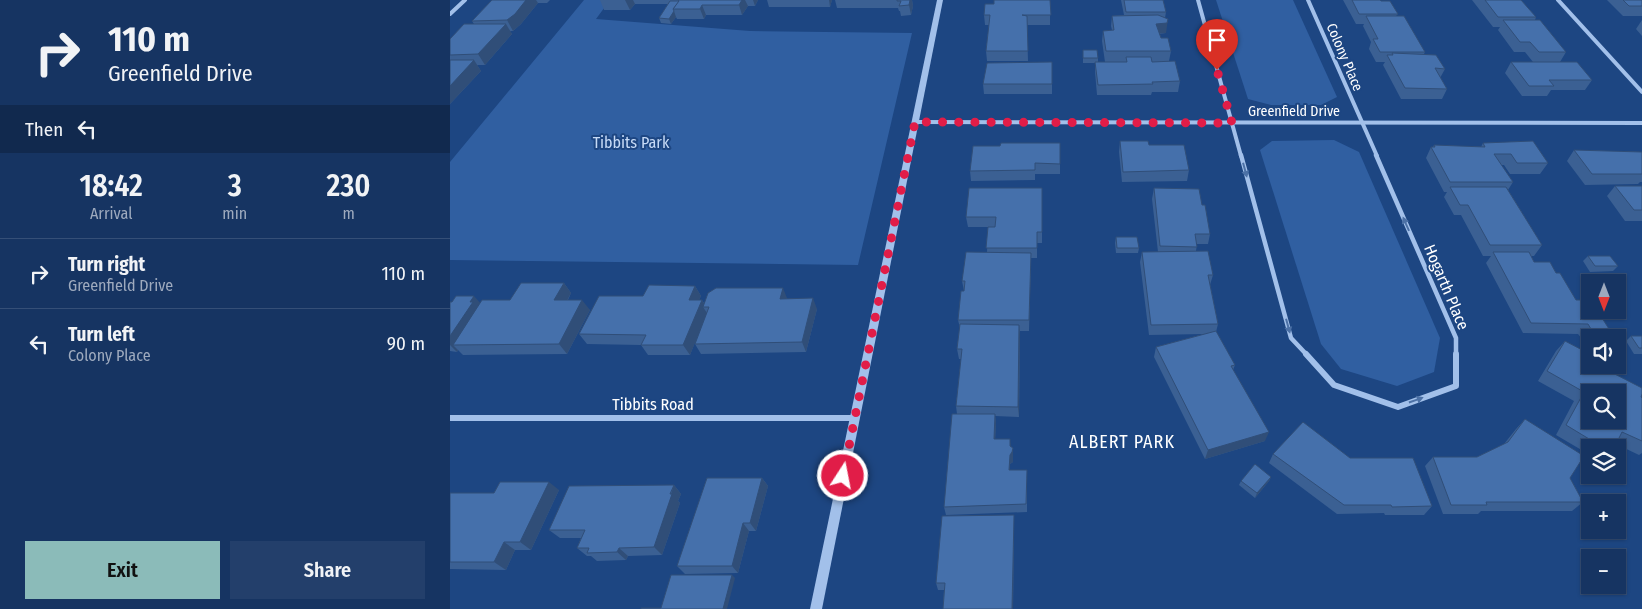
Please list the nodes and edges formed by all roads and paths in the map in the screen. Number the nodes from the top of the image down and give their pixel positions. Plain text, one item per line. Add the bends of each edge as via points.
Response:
1 (465, 0) edge
2 (940, 0) edge
3 (1198, 0) edge
4 (1308, 0) edge
5 (1558, 0) edge
6 (450, 14) edge
7 (1642, 92) edge
8 (915, 122) junction
9 (1360, 122) junction
10 (1232, 123) junction
11 (1642, 123) edge
12 (450, 418) edge
13 (855, 418) junction
14 (816, 609) edge

1 - 6 street
2 - 8 street
3 - 10 street
4 - 9 street, Colony Place
5 - 7 street
8 - 10 street, Greenfield Drive
8 - 13 street
9 - 10 street, Greenfield Drive
10 -> 9 street, Hogarth Place via 1291,338 1334,385 1398,406 1456,386 1456,338
9 - 11 street, Greenfield Drive
12 - 13 street, Tibbits Road
13 - 14 street

